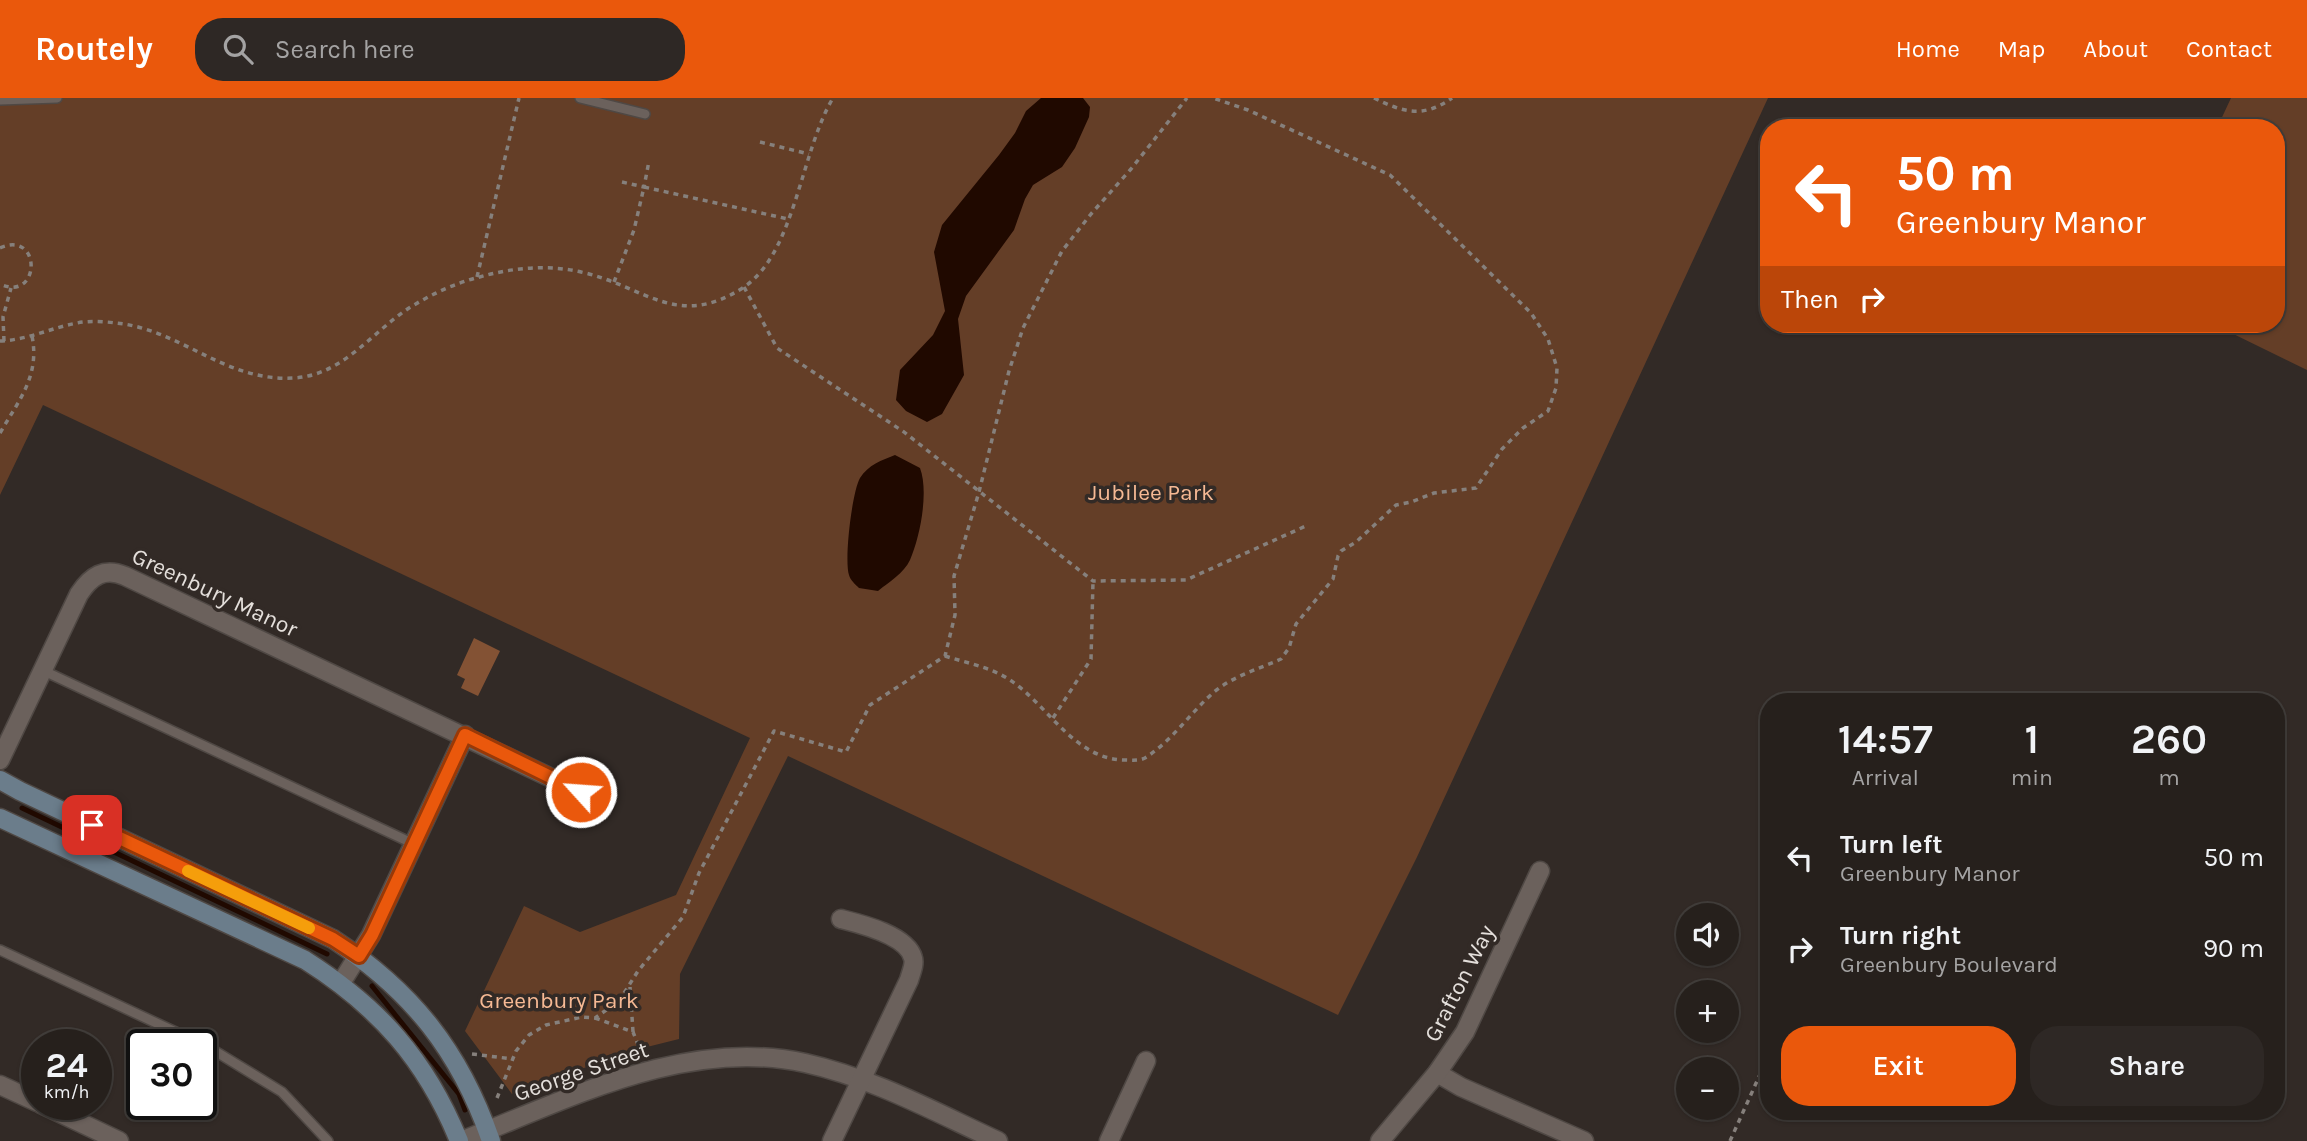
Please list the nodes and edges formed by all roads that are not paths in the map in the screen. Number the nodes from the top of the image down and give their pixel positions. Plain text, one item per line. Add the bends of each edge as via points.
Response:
1 (57, 98) edge
2 (580, 98) edge
3 (0, 100) edge
4 (645, 114) dead end
5 (44, 671) junction
6 (465, 735) junction
7 (0, 760) edge
8 (0, 780) edge
9 (581, 792) dead end
10 (0, 818) edge
11 (414, 844) junction
12 (1540, 871) dead end
13 (841, 919) dead end
14 (0, 950) edge
15 (359, 956) junction
16 (341, 983) junction
17 (1146, 1061) dead end
18 (1437, 1073) junction
19 (861, 1079) junction
20 (0, 1085) edge
21 (21, 1095) edge
22 (75, 1120) edge
23 (489, 1136) edge
24 (119, 1141) edge
25 (328, 1141) edge
26 (460, 1141) edge
27 (832, 1141) edge
28 (998, 1141) edge
29 (1109, 1141) edge
30 (1380, 1141) edge
31 (1584, 1141) edge

1 - 3 lane
2 - 4 lane
5 - 6 street, Greenbury Manor via 86,584 93,576 117,573
5 - 7 street, Greenbury Manor
5 - 11 lane
6 - 9 street, Greenbury Manor
6 - 11 street
8 - 15 street via 333,939
10 - 16 street via 305,960
11 - 15 street
12 - 18 street, Grafton Way via 1473,1018
13 - 19 street via 895,938 913,957 909,980
14 - 25 lane via 210,1048 282,1092
15 - 16 street
15 - 23 street via 398,989 438,1035 478,1105
16 - 26 street via 372,1009 418,1062
17 - 29 street
18 - 30 street, Grafton Way
18 - 31 street
19 - 23 street, George Street via 804,1063 746,1057 649,1070
19 - 27 street
19 - 28 street, George Street
20 - 21 street
22 - 24 street
23 - 26 street, George Street

